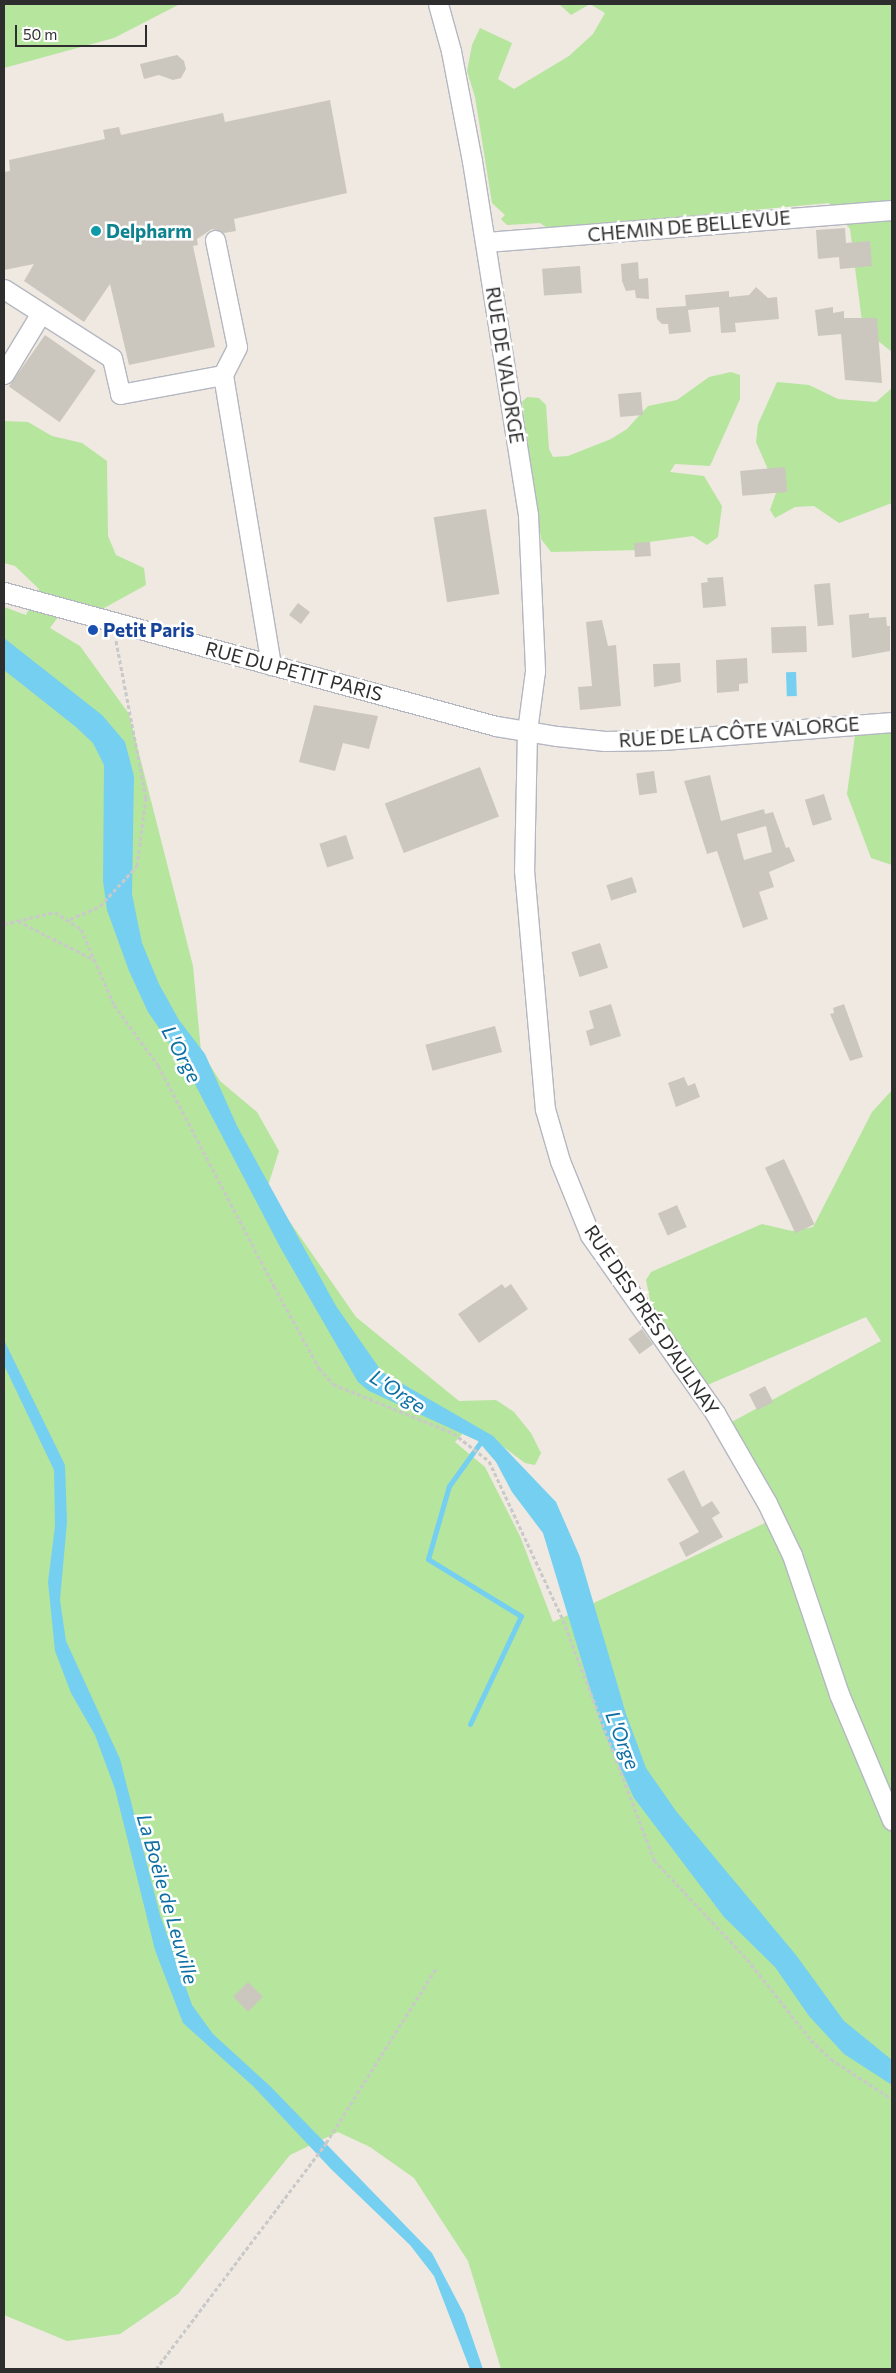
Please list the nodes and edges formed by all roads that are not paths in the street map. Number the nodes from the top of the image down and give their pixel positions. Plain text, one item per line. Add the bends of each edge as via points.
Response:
1 (438, 4) edge
2 (892, 210) edge
3 (215, 240) dead end
4 (486, 242) junction
5 (4, 290) edge
6 (41, 313) junction
7 (4, 374) edge
8 (224, 375) junction
9 (4, 592) edge
10 (272, 665) junction
11 (892, 722) edge
12 (527, 731) junction
13 (892, 1820) edge

1 - 4 street, RUE DE VALORGE via 451,51
2 - 4 street, CHEMIN DE BELLEVUE
3 - 8 street via 237,347
4 - 12 street, RUE DE VALORGE via 528,515 534,671
5 - 6 street
6 - 7 street
6 - 8 street via 112,358 120,394
8 - 10 street
9 - 10 street, RUE DU PETIT PARIS
10 - 12 street, RUE DU PETIT PARIS
11 - 12 street, RUE DE LA CÔTE VALORGE via 663,740 582,740
12 - 13 street, RUE DES PRÉS D'AULNAY via 524,870 542,1090 560,1161 590,1234 716,1413 767,1503 795,1563 839,1694

